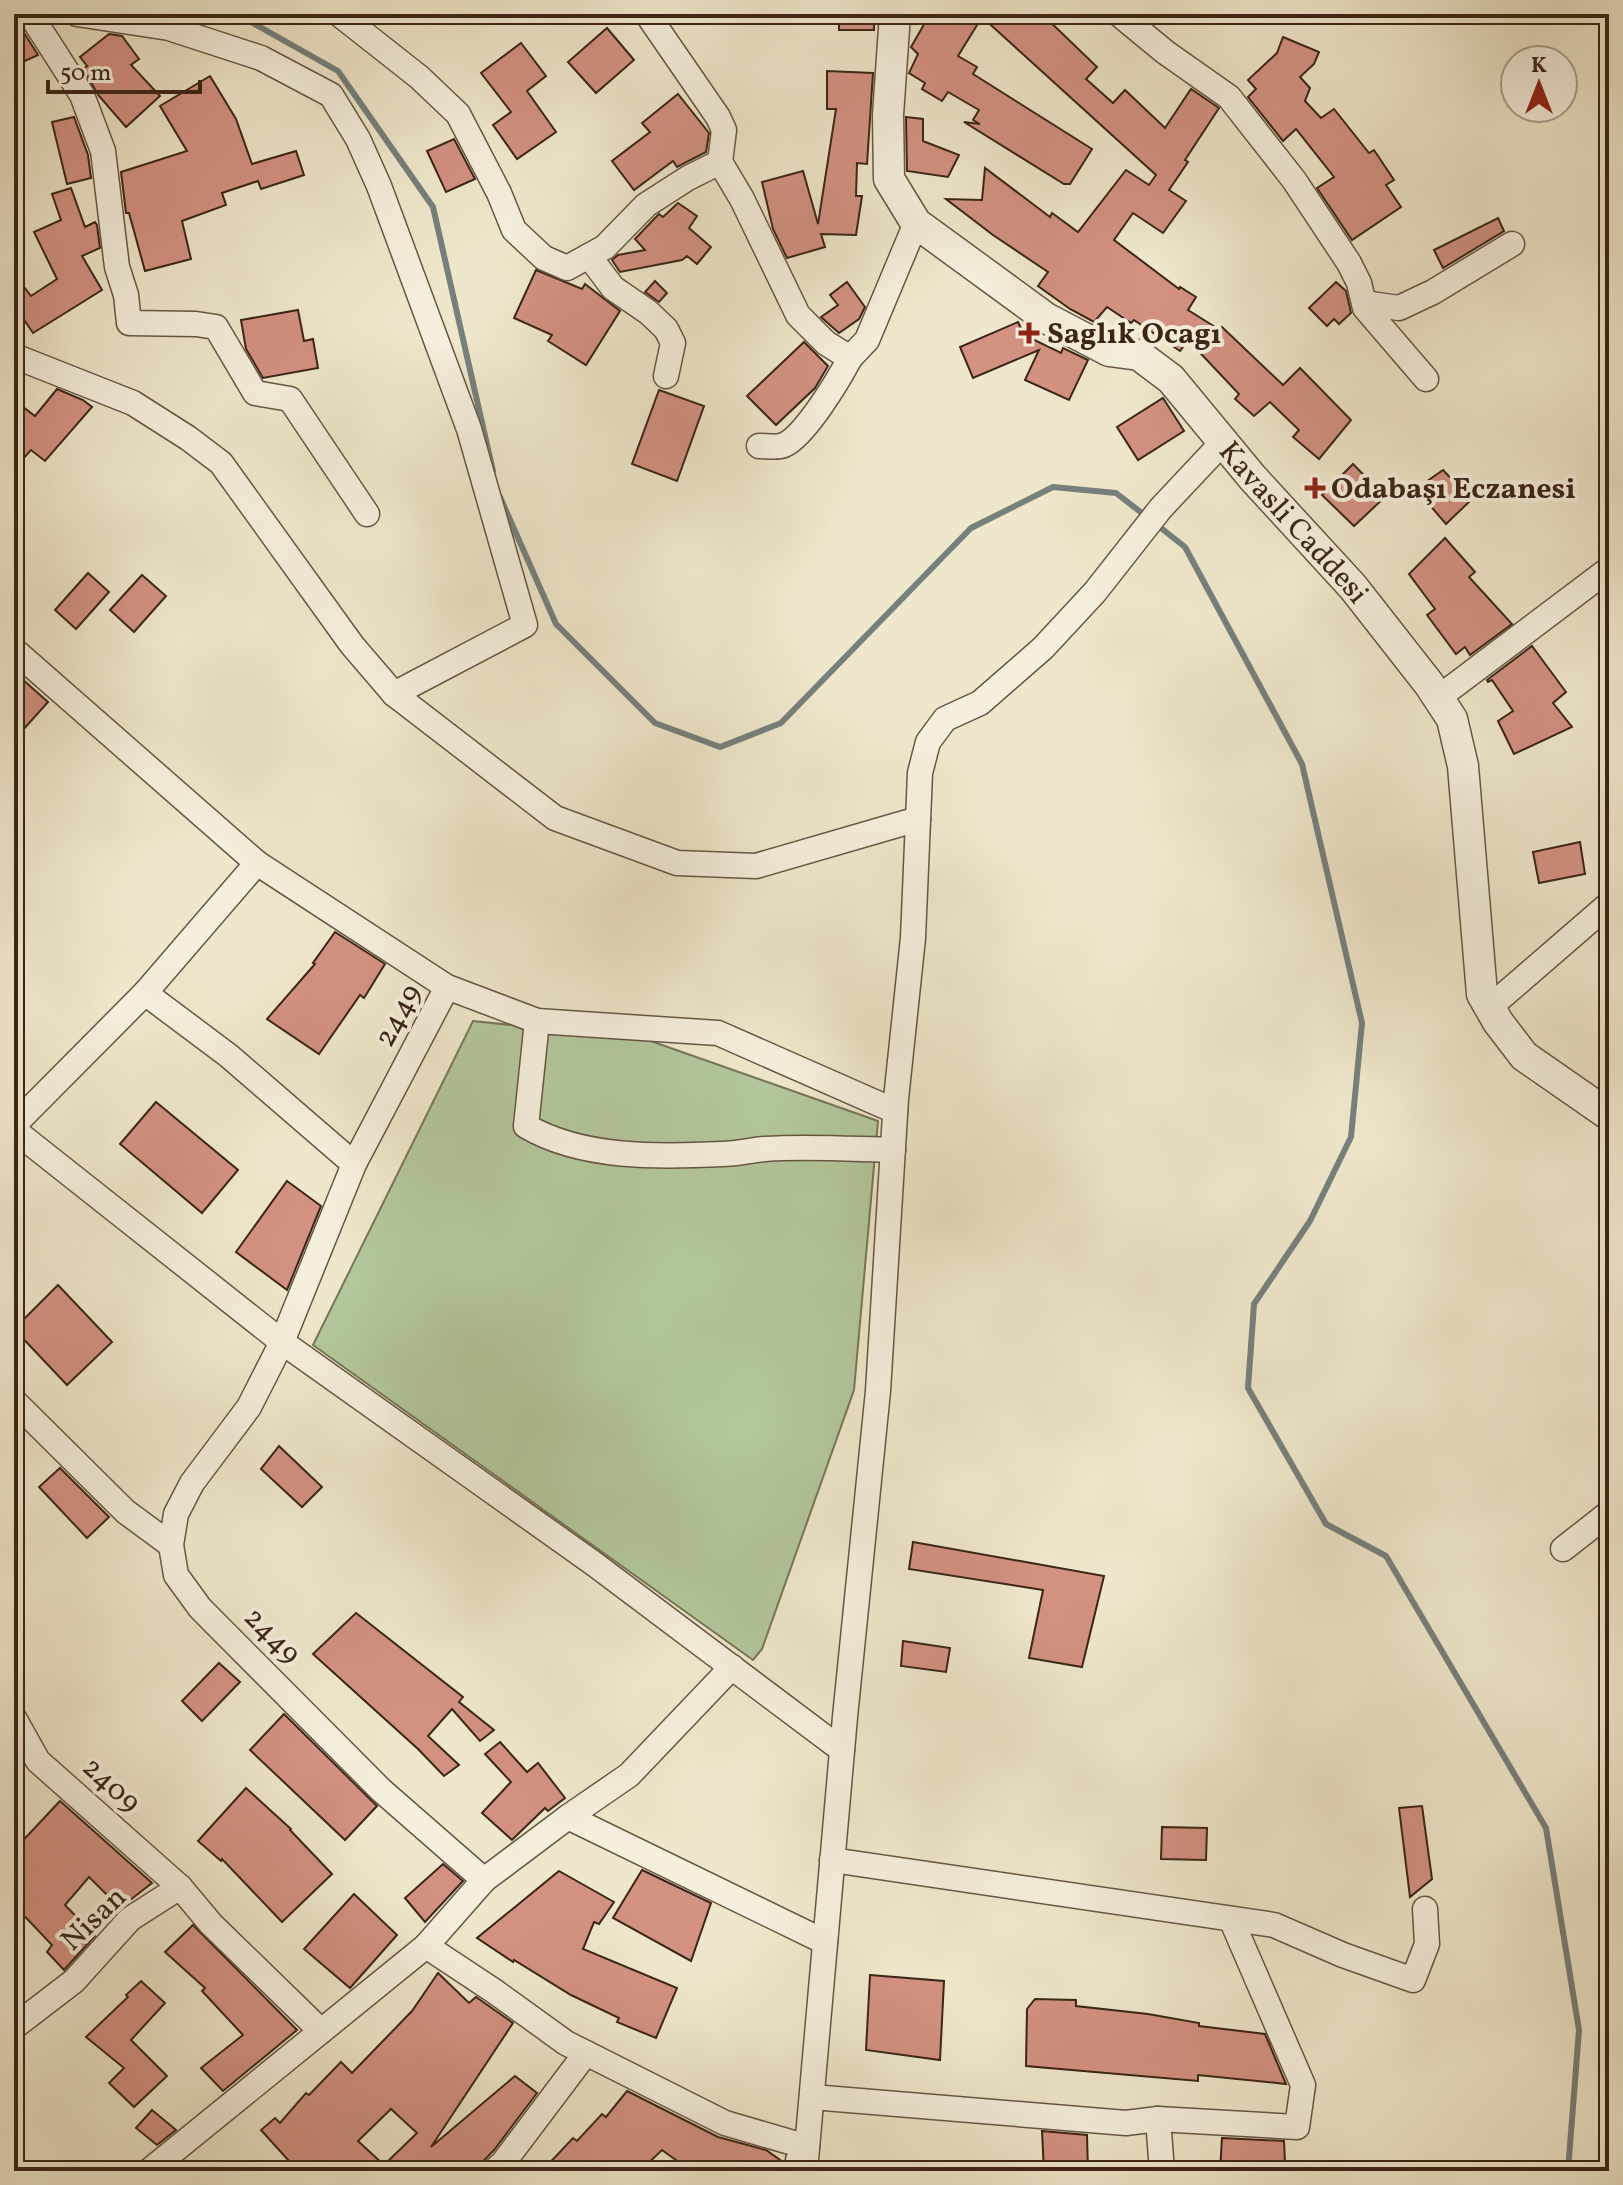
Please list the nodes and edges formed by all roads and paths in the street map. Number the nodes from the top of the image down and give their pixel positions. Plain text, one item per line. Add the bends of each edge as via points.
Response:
1 (30, 14) edge
2 (77, 14) edge
3 (339, 14) edge
4 (647, 14) edge
5 (895, 14) edge
6 (1119, 14) edge
7 (720, 162) junction
8 (916, 223) junction
9 (1512, 244) dead end
10 (589, 256) junction
11 (1364, 303) junction
12 (14, 356) edge
13 (850, 358) junction
14 (666, 376) dead end
15 (1426, 379) dead end
16 (1223, 442) junction
17 (759, 446) dead end
18 (367, 514) dead end
19 (1609, 569) edge
20 (14, 650) edge
21 (394, 694) junction
22 (1438, 698) junction
23 (918, 819) junction
24 (257, 863) junction
25 (1609, 904) edge
26 (447, 987) junction
27 (145, 993) junction
28 (1490, 1007) junction
29 (537, 1021) junction
30 (895, 1111) junction
31 (1609, 1115) edge
32 (14, 1127) edge
33 (893, 1150) junction
34 (354, 1164) junction
35 (282, 1342) junction
36 (14, 1401) edge
37 (1609, 1513) edge
38 (171, 1545) junction
39 (1563, 1549) dead end
40 (732, 1667) junction
41 (14, 1718) edge
42 (842, 1750) junction
43 (568, 1817) junction
44 (832, 1860) junction
45 (484, 1880) junction
46 (180, 1887) junction
47 (1425, 1909) dead end
48 (1231, 1919) junction
49 (825, 1942) junction
50 (426, 1946) junction
51 (14, 2027) edge
52 (321, 2031) junction
53 (586, 2053) junction
54 (812, 2097) junction
55 (1158, 2119) junction
56 (806, 2159) edge
57 (149, 2171) edge
58 (494, 2171) edge
59 (789, 2171) edge
60 (1162, 2171) edge

1 - 18 street via 82,95 103,151 129,323 216,327 255,393 290,399
2 - 21 street via 169,28 261,58 331,95 358,139 469,429 525,625
3 - 10 street via 458,114 514,230 544,258 567,268
4 - 7 street via 718,117 724,130
5 - 8 street, Kavasli Caddesi via 889,179
6 - 11 street via 1229,97 1294,180 1349,263
7 - 10 street via 646,205
7 - 13 street via 798,315
8 - 13 street via 867,340
8 - 16 street, Kavasli Caddesi via 1046,318 1109,351 1139,355 1171,379
9 - 11 street via 1399,308
10 - 14 street via 613,288 666,329 673,343
11 - 15 street
12 - 21 street via 133,403 221,463 352,645
13 - 17 street via 796,438 781,447
16 - 22 street, Kavasli Caddesi via 1353,587
16 - 23 street via 1043,648 980,703 945,719 928,742
19 - 22 street
20 - 24 street
21 - 23 street via 555,818 677,863 756,866
22 - 28 street, Kavasli Caddesi via 1452,719 1463,766 1482,994
23 - 30 street via 913,938
24 - 26 street
24 - 27 street
25 - 28 street
26 - 29 street
26 - 34 street, 2449
27 - 32 street
27 - 34 street via 229,1056
28 - 31 street, Kavasli Caddesi via 1524,1056
29 - 30 street via 718,1033
29 - 33 street via 526,1126 542,1136 587,1149 648,1153
30 - 33 street
32 - 35 street
33 - 42 street via 878,1391
34 - 35 street, 2449
35 - 38 street, 2449 via 249,1407 192,1483 176,1514
35 - 40 street
36 - 38 street via 126,1512
37 - 39 street
38 - 45 street, 2449 via 176,1575 200,1608 381,1790
40 - 42 street
40 - 43 street via 629,1775
41 - 46 street, 2409 via 38,1761
42 - 44 street
43 - 45 street
43 - 49 street
44 - 48 street
44 - 49 street
45 - 50 street
46 - 51 street, Nisan via 130,1919 74,1981
46 - 52 street, 2409
47 - 48 street via 1427,1944 1413,1980 1274,1925
48 - 55 street via 1303,2085 1297,2127
49 - 54 street
50 - 52 street
50 - 53 street
52 - 57 street
53 - 56 street
53 - 58 street
54 - 55 street via 1126,2123
54 - 56 street
55 - 60 street
56 - 59 street

